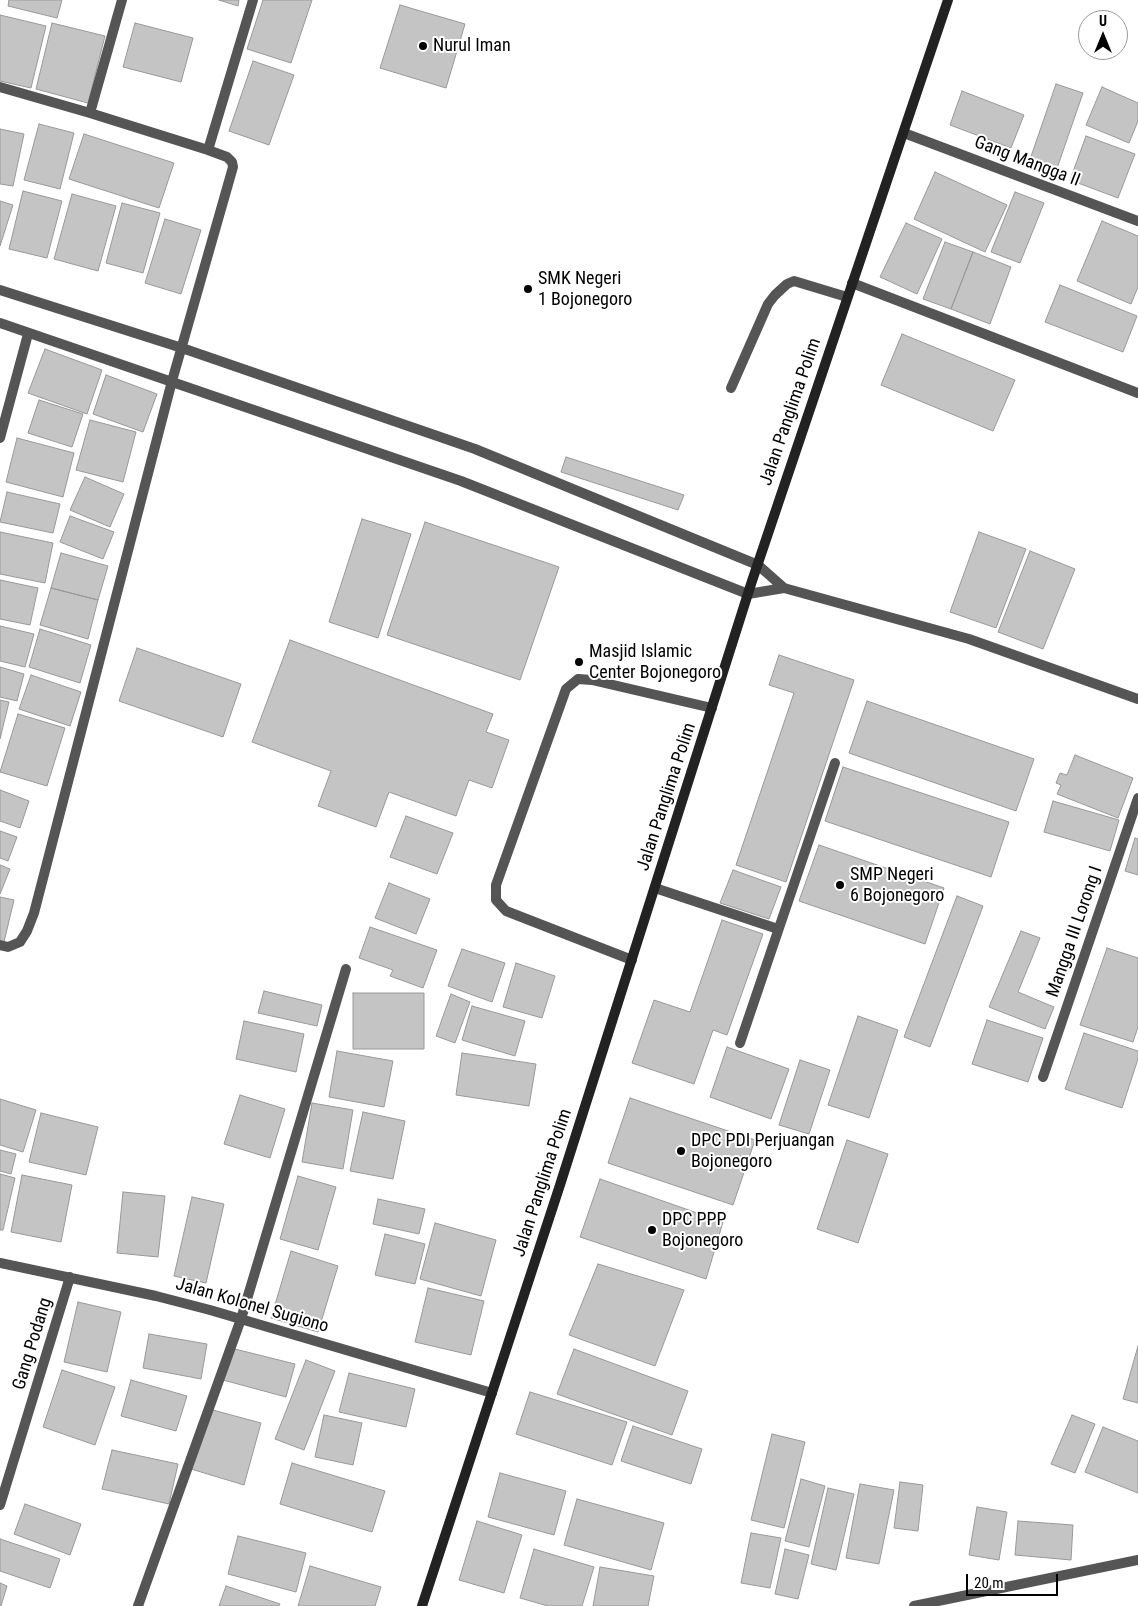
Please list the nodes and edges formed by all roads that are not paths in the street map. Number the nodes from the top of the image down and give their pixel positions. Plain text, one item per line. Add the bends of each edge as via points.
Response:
1 (122, 0) edge
2 (253, 0) edge
3 (948, 0) edge
4 (0, 87) edge
5 (90, 113) junction
6 (904, 133) junction
7 (208, 150) junction
8 (1138, 221) edge
9 (852, 283) junction
10 (0, 290) edge
11 (847, 297) junction
12 (0, 323) edge
13 (28, 334) junction
14 (182, 348) junction
15 (172, 381) junction
16 (731, 388) dead end
17 (1138, 393) edge
18 (0, 438) edge
19 (758, 565) junction
20 (784, 588) junction
21 (748, 594) junction
22 (1138, 699) edge
23 (712, 708) junction
24 (835, 763) dead end
25 (1138, 798) edge
26 (655, 888) junction
27 (778, 929) junction
28 (0, 945) edge
29 (632, 960) junction
30 (346, 969) dead end
31 (740, 1043) dead end
32 (1043, 1077) dead end
33 (0, 1263) edge
34 (70, 1277) junction
35 (241, 1319) junction
36 (492, 1393) junction
37 (0, 1505) edge
38 (1138, 1560) edge
39 (138, 1606) edge
40 (422, 1606) edge
41 (914, 1606) edge

1 - 5 street
2 - 7 street
3 - 6 main road, Jalan Panglima Polim
4 - 5 street
5 - 7 street
6 - 8 street, Gang Mangga II
6 - 9 main road, Jalan Panglima Polim
7 - 14 street via 227,157 233,167
9 - 11 main road, Jalan Panglima Polim
9 - 17 street
10 - 14 street
11 - 16 street via 794,281 787,284 768,304
11 - 19 main road, Jalan Panglima Polim
12 - 13 street
13 - 15 street
13 - 18 street
14 - 15 street
14 - 19 street via 475,449
15 - 21 street via 461,482
15 - 28 street via 34,913 20,942 8,947
19 - 20 street
19 - 21 main road, Jalan Panglima Polim
20 - 21 street
20 - 22 street via 969,639
21 - 23 main road, Jalan Panglima Polim
23 - 26 main road, Jalan Panglima Polim
23 - 29 street via 578,679 566,689 496,885 496,900 506,911
24 - 27 street
25 - 32 street, Mangga III Lorong I
26 - 27 street
26 - 29 main road, Jalan Panglima Polim
27 - 31 street
29 - 36 main road, Jalan Panglima Polim
30 - 35 street
33 - 34 street, Jalan Kolonel Sugiono
34 - 35 street, Jalan Kolonel Sugiono
34 - 37 street, Gang Podang
35 - 36 street, Jalan Kolonel Sugiono
35 - 39 street
36 - 40 main road, Jalan Panglima Polim
38 - 41 street

